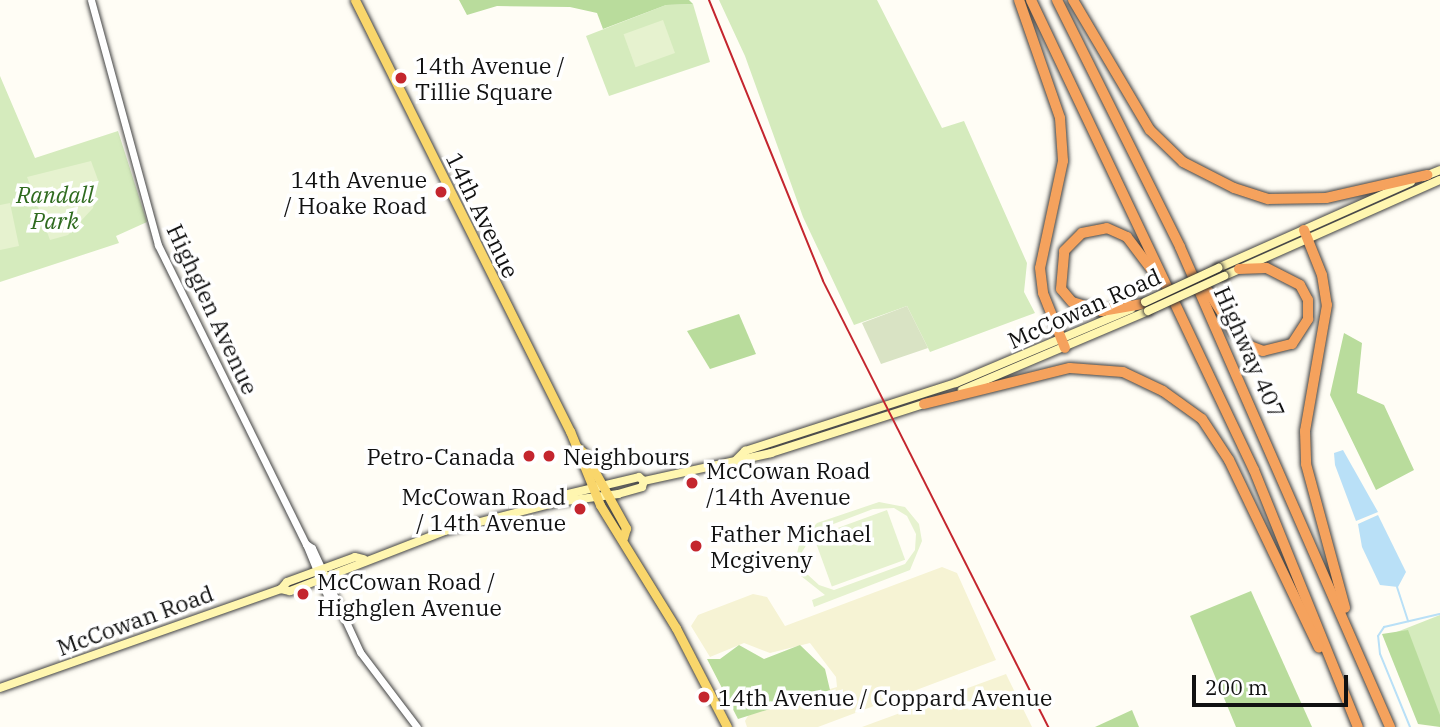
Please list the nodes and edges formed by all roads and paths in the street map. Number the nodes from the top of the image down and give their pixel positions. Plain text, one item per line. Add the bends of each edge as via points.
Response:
1 (91, 0) edge
2 (355, 0) edge
3 (1019, 0) edge
4 (1031, 0) edge
5 (1057, 0) edge
6 (1073, 0) edge
7 (1440, 170) edge
8 (1427, 175) junction
9 (1440, 180) edge
10 (1306, 234) junction
11 (1185, 258) junction
12 (1239, 269) junction
13 (1221, 272) junction
14 (1145, 306) junction
15 (1178, 310) junction
16 (1063, 345) junction
17 (924, 404) junction
18 (577, 447) junction
19 (736, 460) junction
20 (605, 491) junction
21 (594, 493) junction
22 (623, 538) junction
23 (365, 559) junction
24 (319, 570) junction
25 (323, 579) junction
26 (281, 589) junction
27 (1360, 657) junction
28 (0, 689) edge
29 (416, 727) edge
30 (727, 727) edge
31 (1357, 727) edge
32 (1390, 727) edge

1 - 24 street, Highglen Avenue via 158,245
2 - 18 main road, 14th Avenue
3 - 16 highway via 1060,118 1063,161 1040,268 1043,293
4 - 15 highway, Highway 407
5 - 11 highway, Highway 407
6 - 8 highway via 1150,131 1183,162 1234,188 1268,199 1325,198
7 - 8 main road, McCowan Road
8 - 10 main road, McCowan Road
9 - 10 main road, McCowan Road
10 - 12 main road, McCowan Road
10 - 13 main road, McCowan Road
10 - 27 highway via 1322,275 1327,305 1305,431 1306,464
11 - 12 highway via 1234,332 1250,346 1263,351 1292,344 1308,319 1308,300 1300,285 1266,268
11 - 27 highway, Highway 407
12 - 13 main road, McCowan Road
13 - 14 main road, McCowan Road, bridge
14 - 15 highway via 1102,311 1072,302 1061,289 1064,251 1082,233 1107,228 1127,237
14 - 16 main road, McCowan Road
15 - 31 highway, Highway 407 via 1254,470
16 - 17 main road, McCowan Road
16 - 19 main road, McCowan Road via 870,414 745,451
17 - 19 main road, McCowan Road
17 - 31 highway via 1051,371 1101,368 1123,372 1163,391 1202,419 1229,460
18 - 20 main road, 14th Avenue
18 - 21 main road, 14th Avenue
19 - 20 main road, McCowan Road via 644,481 639,477
20 - 21 main road, McCowan Road
20 - 22 main road, 14th Avenue via 626,528
21 - 22 main road, 14th Avenue via 615,533
21 - 23 main road, McCowan Road via 564,495 558,502 445,531
22 - 30 main road, 14th Avenue
23 - 24 main road, McCowan Road via 355,557
23 - 25 main road, McCowan Road
24 - 25 street, Highglen Avenue
24 - 26 main road, McCowan Road via 287,582
25 - 26 main road, McCowan Road via 290,591
25 - 29 street, Highglen Avenue via 360,652
26 - 28 main road, McCowan Road
27 - 32 highway, Highway 407

